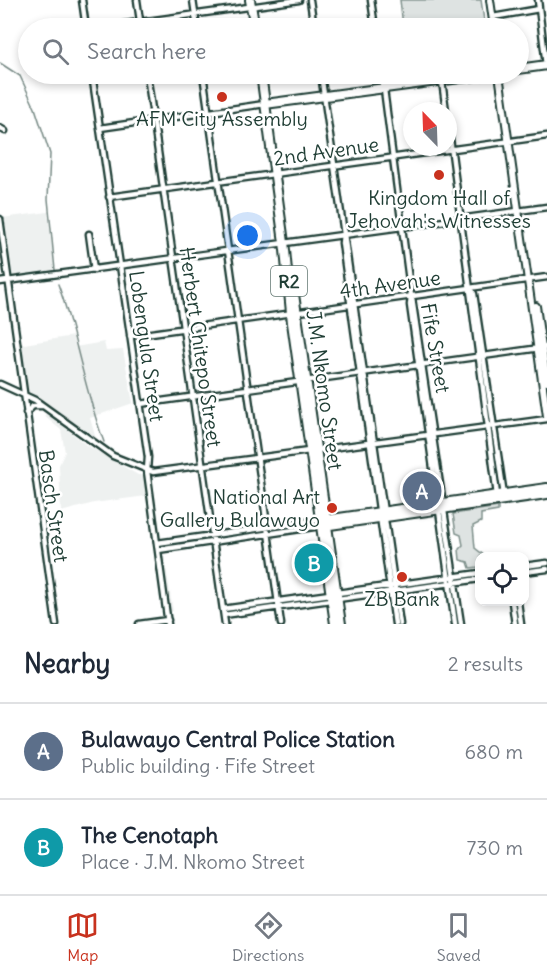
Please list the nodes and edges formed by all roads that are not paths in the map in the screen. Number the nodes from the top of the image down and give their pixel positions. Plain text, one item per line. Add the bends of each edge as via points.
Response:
1 (82, 0) edge
2 (137, 0) edge
3 (193, 0) edge
4 (298, 0) edge
5 (310, 0) edge
6 (371, 0) edge
7 (490, 0) edge
8 (538, 0) edge
9 (251, 3) edge
10 (539, 9) junction
11 (195, 14) junction
12 (493, 17) joint
13 (85, 18) edge
14 (139, 18) edge
15 (168, 18) edge
16 (196, 18) edge
17 (253, 18) edge
18 (313, 18) edge
19 (374, 18) edge
20 (544, 22) edge
21 (546, 65) edge
22 (529, 68) edge
23 (93, 84) edge
24 (149, 84) edge
25 (205, 84) edge
26 (263, 84) edge
27 (323, 84) edge
28 (383, 84) edge
29 (417, 84) edge
30 (442, 84) edge
31 (502, 84) edge
32 (384, 88) junction
33 (325, 96) junction
34 (445, 102) edge
35 (266, 104) junction
36 (209, 112) junction
37 (154, 120) junction
38 (99, 128) junction
39 (547, 136) edge
40 (511, 141) junction
41 (457, 148) edge
42 (403, 156) edge
43 (453, 156) edge
44 (393, 157) junction
45 (334, 165) junction
46 (276, 173) junction
47 (219, 181) junction
48 (164, 189) junction
49 (109, 196) junction
50 (547, 207) edge
51 (521, 211) junction
52 (0, 219) edge
53 (461, 219) junction
54 (402, 226) junction
55 (89, 234) dead end
56 (343, 235) junction
57 (286, 243) junction
58 (228, 252) junction
59 (174, 259) junction
60 (120, 266) junction
61 (94, 270) junction
62 (547, 277) edge
63 (531, 279) junction
64 (7, 281) junction
65 (0, 282) edge
66 (471, 288) junction
67 (411, 296) junction
68 (353, 304) junction
69 (294, 312) junction
70 (238, 320) junction
71 (183, 328) junction
72 (130, 336) junction
73 (542, 348) edge
74 (481, 357) junction
75 (422, 365) junction
76 (362, 373) junction
77 (304, 381) junction
78 (547, 382) edge
79 (0, 384) edge
80 (247, 389) junction
81 (23, 393) junction
82 (193, 396) junction
83 (140, 404) junction
84 (43, 406) junction
85 (26, 413) junction
86 (547, 418) edge
87 (494, 426) junction
88 (488, 427) junction
89 (432, 435) junction
90 (372, 443) junction
91 (315, 451) junction
92 (257, 459) junction
93 (203, 467) junction
94 (147, 471) junction
95 (547, 488) edge
96 (547, 494) edge
97 (501, 497) junction
98 (441, 506) junction
99 (382, 514) junction
100 (324, 523) junction
101 (267, 528) junction
102 (268, 534) junction
103 (212, 535) junction
104 (213, 542) junction
105 (157, 543) junction
106 (158, 550) junction
107 (547, 563) edge
108 (529, 565) edge
109 (547, 569) edge
110 (529, 571) edge
111 (475, 574) edge
112 (455, 579) junction
113 (475, 579) edge
114 (448, 580) junction
115 (393, 588) junction
116 (334, 596) junction
117 (278, 601) junction
118 (513, 606) edge
119 (519, 606) edge
120 (279, 607) junction
121 (223, 609) junction
122 (224, 615) junction
123 (168, 622) edge
124 (56, 624) edge
125 (139, 624) edge
126 (225, 624) edge
127 (281, 624) edge
128 (335, 624) edge
129 (341, 624) edge
130 (395, 624) edge
131 (400, 624) edge
132 (455, 624) edge
133 (461, 624) edge
134 (515, 624) edge
135 (521, 624) edge

1 - 13 street
2 - 14 street
3 - 11 street
4 - 9 street
5 - 18 street
6 - 19 street
7 - 12 main road
8 - 10 street
9 - 11 street
9 - 17 highway
10 - 12 street
10 - 20 street
11 - 15 street
11 - 16 street
20 - 21 street
21 - 22 highway
23 - 38 street, Lobengula Street
24 - 37 street, Herbert Chitepo Street
25 - 36 street
26 - 35 highway, J.M. Nkomo Street
27 - 33 street
28 - 32 street, Fife Street
29 - 32 highway
30 - 34 street
31 - 40 main road
32 - 33 highway
32 - 44 street, Fife Street
33 - 35 highway
33 - 45 street
35 - 36 street
35 - 46 highway, J.M. Nkomo Street / R2
36 - 37 street
36 - 47 street
37 - 38 street
37 - 48 street, Herbert Chitepo Street
38 - 49 street, Lobengula Street
39 - 40 street, 2nd Avenue
40 - 41 street, 2nd Avenue
40 - 51 main road
42 - 44 street, 2nd Avenue
43 - 53 street
44 - 45 street, 2nd Avenue
44 - 54 street, Fife Street
45 - 46 street, 2nd Avenue
45 - 56 street
46 - 47 street, 2nd Avenue
46 - 57 highway, J.M. Nkomo Street / R2
47 - 48 street, 2nd Avenue
47 - 58 street
48 - 49 street, 2nd Avenue
48 - 59 street, Herbert Chitepo Street
49 - 60 street, Lobengula Street
50 - 51 street
51 - 53 street
51 - 63 main road
52 - 64 street, Basch Street
53 - 54 street
53 - 66 street
54 - 56 street
54 - 67 street, Fife Street
55 - 61 street
56 - 57 street
56 - 68 street
57 - 58 street
57 - 69 highway, J.M. Nkomo Street / R2
58 - 59 street
58 - 70 street
59 - 60 street
59 - 71 street, Herbert Chitepo Street
60 - 61 street
60 - 72 street, Lobengula Street
61 - 64 street
62 - 63 street, 4th Avenue
63 - 66 street, 4th Avenue
63 - 73 main road
64 - 65 street
64 - 81 street, Basch Street
66 - 67 street, 4th Avenue
66 - 74 street
67 - 68 street, 4th Avenue
67 - 75 street, Fife Street
68 - 69 street, 4th Avenue
68 - 76 street
69 - 70 street, 4th Avenue
69 - 77 highway, J.M. Nkomo Street / R2
70 - 71 street, 4th Avenue
70 - 80 street
71 - 72 street, 4th Avenue
71 - 82 street, Herbert Chitepo Street
72 - 83 street, Lobengula Street
73 - 74 street
73 - 78 main road
73 - 86 main road
74 - 75 street
74 - 87 street
74 - 88 street
75 - 76 street
75 - 89 street, Fife Street
76 - 77 street
76 - 90 street
77 - 80 street
77 - 91 highway, J.M. Nkomo Street / R2
79 - 81 street
80 - 82 street
80 - 92 street
81 - 84 street
81 - 85 street, Basch Street
82 - 83 street
82 - 93 street, Herbert Chitepo Street
83 - 94 street, Lobengula Street
84 - 85 street via 33,406
84 - 94 street via 95,445
85 - 124 street, Basch Street
86 - 87 street
87 - 88 street
87 - 97 street
88 - 89 street
88 - 97 street
89 - 90 street
89 - 98 street, Fife Street
90 - 91 street
90 - 99 street
91 - 92 street
91 - 100 highway, J.M. Nkomo Street / R2
92 - 93 street
92 - 101 street
93 - 94 street
93 - 103 street, Herbert Chitepo Street
94 - 105 street, Lobengula Street
95 - 97 highway
96 - 97 highway
97 - 98 highway
98 - 99 highway
98 - 112 street, Fife Street
98 - 114 street, Fife Street
99 - 100 highway
99 - 115 street
100 - 101 street
100 - 102 street
100 - 116 highway, J.M. Nkomo Street / R2
101 - 102 street
101 - 103 street
102 - 104 street
102 - 117 street
103 - 104 street, Herbert Chitepo Street
103 - 105 street
104 - 106 street
104 - 121 street, Herbert Chitepo Street
105 - 106 street, Lobengula Street
106 - 123 street, Lobengula Street
107 - 108 street
109 - 110 street
111 - 112 street
112 - 113 street
112 - 114 street
112 - 133 street, Fife Street
114 - 115 street
114 - 132 street, Fife Street
115 - 116 street
115 - 130 street
115 - 131 street
116 - 117 street
116 - 120 street
116 - 128 highway, J.M. Nkomo Street / R2
116 - 129 highway, J.M. Nkomo Street / R2
117 - 120 street
117 - 121 street
118 - 134 street
119 - 135 street
120 - 122 street
120 - 127 street
121 - 122 street, Herbert Chitepo Street
122 - 126 street, Herbert Chitepo Street
123 - 125 street

